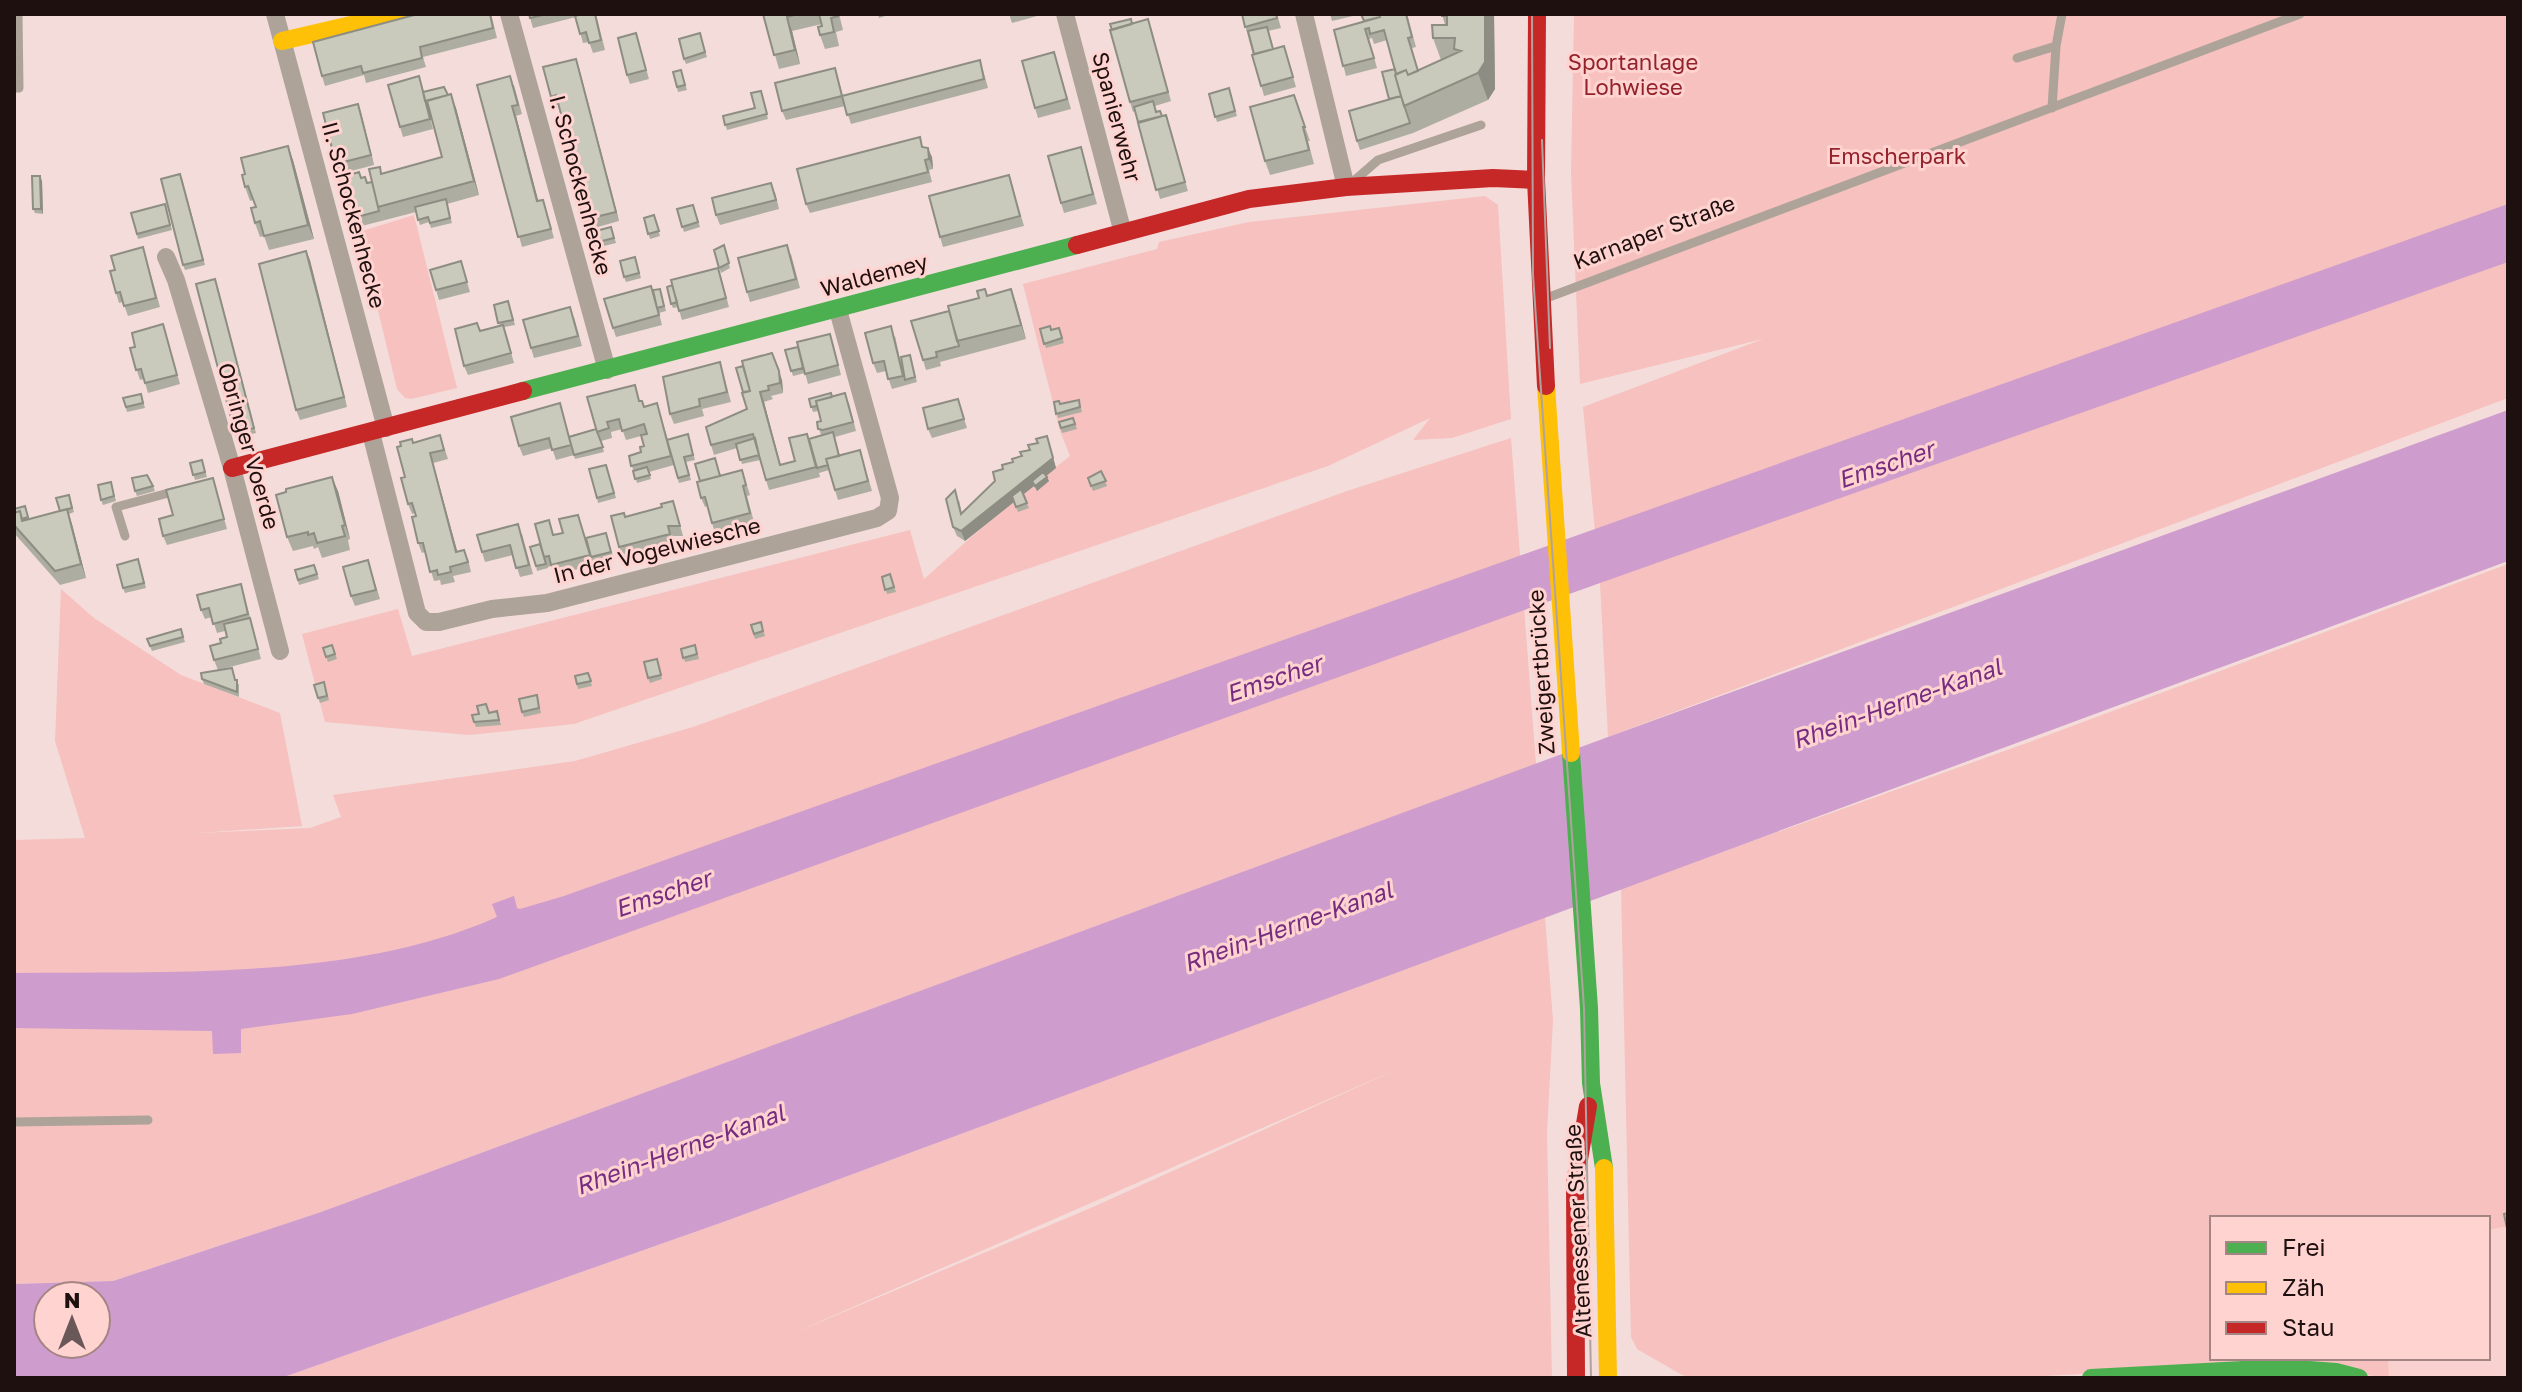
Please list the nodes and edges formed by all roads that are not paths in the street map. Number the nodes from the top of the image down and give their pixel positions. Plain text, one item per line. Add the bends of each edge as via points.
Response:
1 (18, 14) edge
2 (275, 14) edge
3 (398, 14) edge
4 (509, 14) edge
5 (1065, 14) edge
6 (1304, 14) edge
7 (1537, 14) edge
8 (2062, 14) edge
9 (2300, 14) edge
10 (16, 32) edge
11 (282, 41) junction
12 (2056, 46) junction
13 (2017, 58) dead end
14 (16, 88) edge
15 (2052, 108) junction
16 (1481, 125) dead end
17 (1536, 180) junction
18 (1346, 187) junction
19 (1123, 233) junction
20 (166, 257) dead end
21 (1540, 300) junction
22 (838, 310) junction
23 (607, 370) junction
24 (378, 430) junction
25 (228, 475) junction
26 (190, 487) edge
27 (125, 536) dead end
28 (280, 651) dead end
29 (1586, 966) joint
30 (1591, 1083) junction
31 (148, 1120) dead end
32 (14, 1122) edge
33 (1576, 1378) edge
34 (1608, 1378) edge
35 (2091, 1378) edge
36 (2359, 1378) edge

1 - 10 lane
2 - 11 street, II. Schockenhecke
3 - 11 street
4 - 23 street, I. Schockenhecke
5 - 19 street, Spanierwehr
6 - 18 street
7 - 17 street, Karnaper Straße
8 - 12 lane
9 - 15 lane, Karnaper Straße
10 - 14 lane
11 - 24 street, II. Schockenhecke
12 - 13 lane
12 - 15 lane
15 - 21 lane, Karnaper Straße
16 - 18 lane via 1378,160
17 - 18 street, Waldemey
17 - 21 street, Karnaper Straße
18 - 19 street, Waldemey via 1249,199
19 - 22 street, Waldemey
20 - 25 street, Obringer Voerde
21 - 29 street, Zweigertbrücke
22 - 23 street, Waldemey
22 - 24 street, In der Vogelwiesche via 890,498 888,511 877,518 547,603 426,622 417,613
23 - 24 street, Waldemey
24 - 25 street, Waldemey
25 - 28 street, Obringer Voerde
26 - 27 lane via 116,507
29 - 30 street, Altenessener Straße
30 - 33 street, Altenessener Straße via 1575,1183
30 - 34 street, Altenessener Straße via 1604,1169
31 - 32 lane
35 - 36 street via 2281,1368

